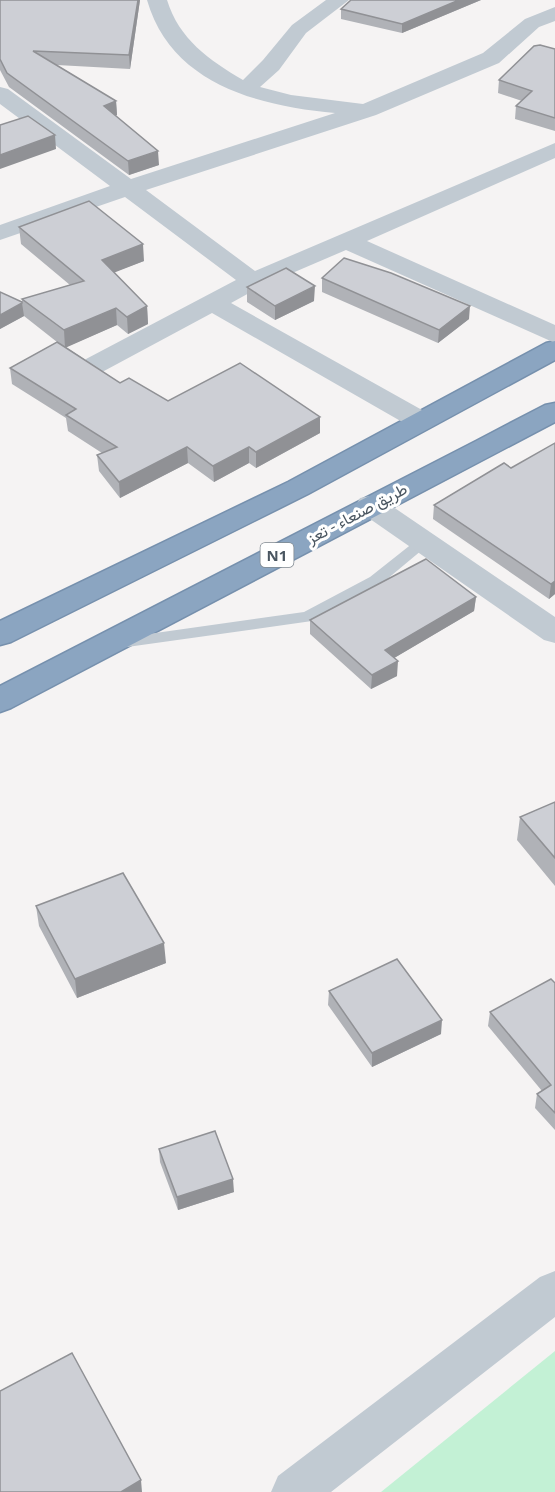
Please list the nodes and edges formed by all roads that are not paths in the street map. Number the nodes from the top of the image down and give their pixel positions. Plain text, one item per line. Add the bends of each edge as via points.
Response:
1 (157, 0) edge
2 (339, 0) edge
3 (555, 13) edge
4 (532, 23) junction
5 (555, 31) edge
6 (247, 88) junction
7 (0, 94) edge
8 (368, 110) junction
9 (555, 150) edge
10 (128, 188) junction
11 (0, 233) edge
12 (347, 241) junction
13 (253, 281) junction
14 (213, 303) junction
15 (555, 335) edge
16 (555, 349) edge
17 (95, 365) edge
18 (555, 411) edge
19 (421, 421) junction
20 (370, 505) junction
21 (423, 542) junction
22 (555, 632) edge
23 (0, 634) edge
24 (113, 644) junction
25 (0, 700) edge
26 (555, 1291) edge
27 (294, 1492) edge

1 - 6 street via 168,31 215,74
2 - 6 street via 299,29
3 - 4 street
4 - 5 street
4 - 8 street via 491,58
6 - 8 street via 269,98
7 - 10 street
8 - 10 street
9 - 12 street
10 - 11 street
10 - 13 street
12 - 13 street
12 - 15 street
13 - 14 street
14 - 17 street
14 - 19 street
16 - 19 highway
18 - 20 highway, طريق صنعاء - تعز / N1
19 - 23 highway via 298,488
20 - 21 street
20 - 24 highway, طريق صنعاء - تعز / N1
21 - 22 street
21 - 24 lane via 375,581 307,616
24 - 25 highway, طريق صنعاء - تعز / N1
26 - 27 street

